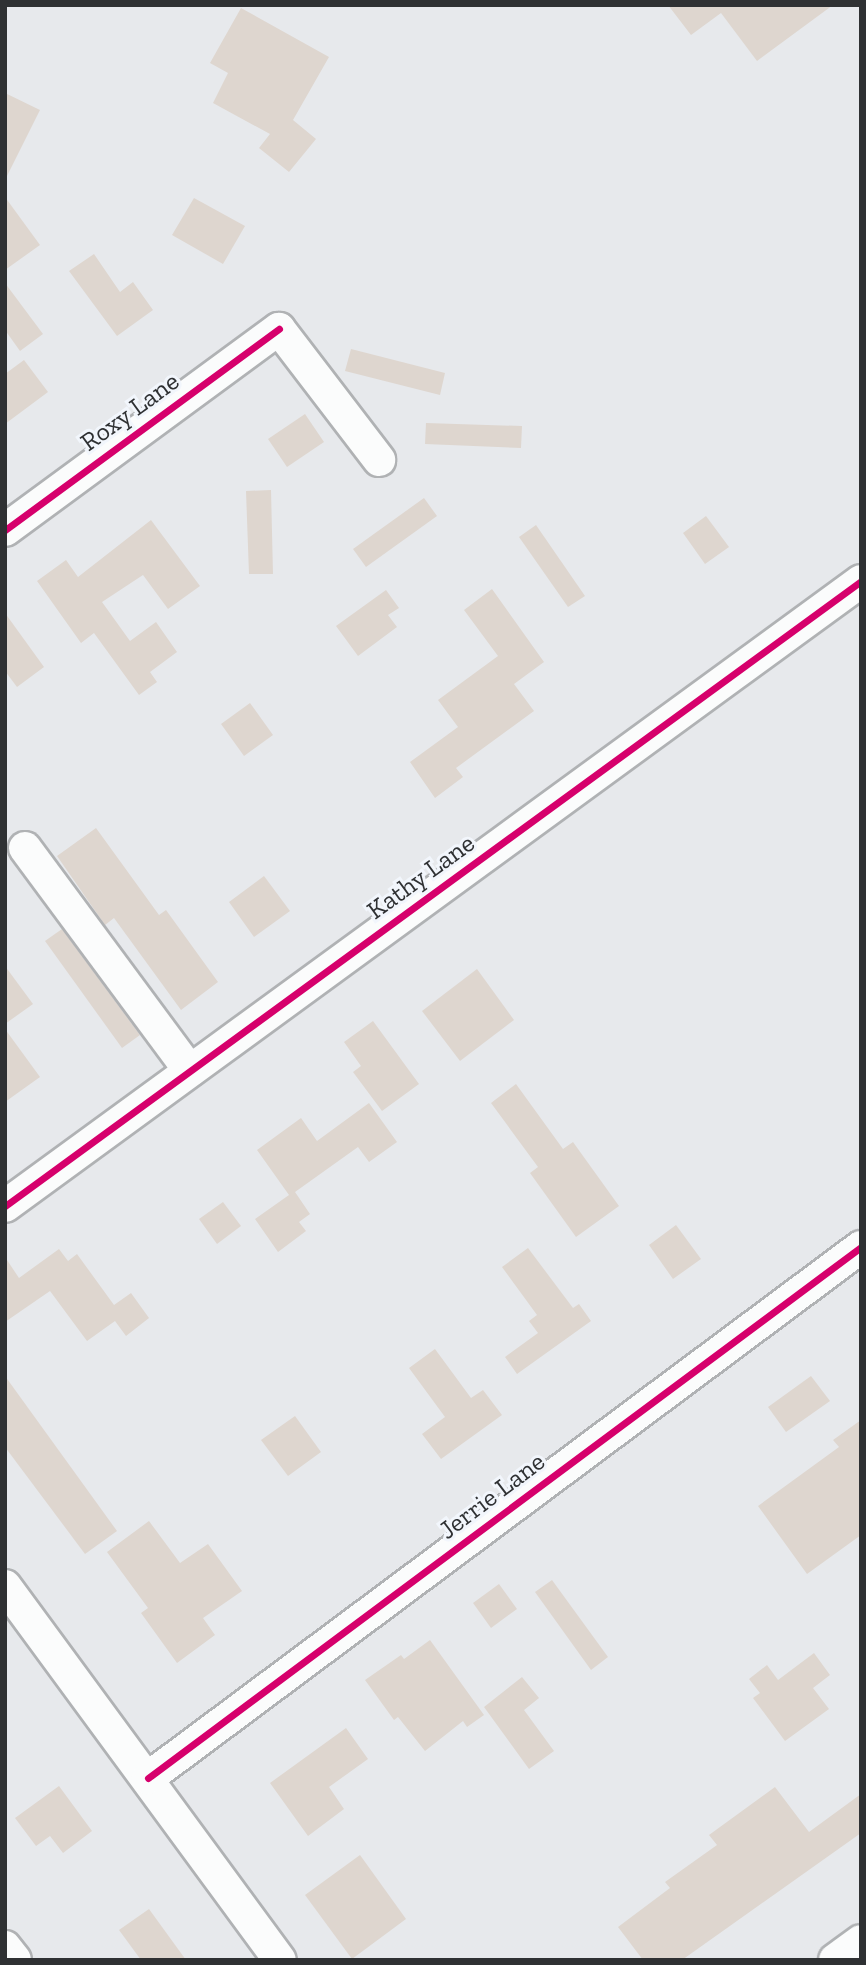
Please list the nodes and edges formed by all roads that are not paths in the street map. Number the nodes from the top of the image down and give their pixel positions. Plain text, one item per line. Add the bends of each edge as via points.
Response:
1 (379, 460) dead end
2 (5, 530) edge
3 (861, 581) edge
4 (25, 848) dead end
5 (190, 1072) junction
6 (5, 1206) edge
7 (861, 1247) edge
8 (5, 1586) edge
9 (148, 1778) junction
10 (861, 1941) edge
11 (5, 1947) edge
12 (15, 1960) edge
13 (280, 1960) edge
14 (835, 1960) edge

1 - 2 street, Roxy Lane via 279,329
3 - 5 street, Kathy Lane
4 - 5 street
5 - 6 street, Kathy Lane
7 - 9 street, Jerrie Lane
8 - 9 street
9 - 13 street
10 - 14 street
11 - 12 street

